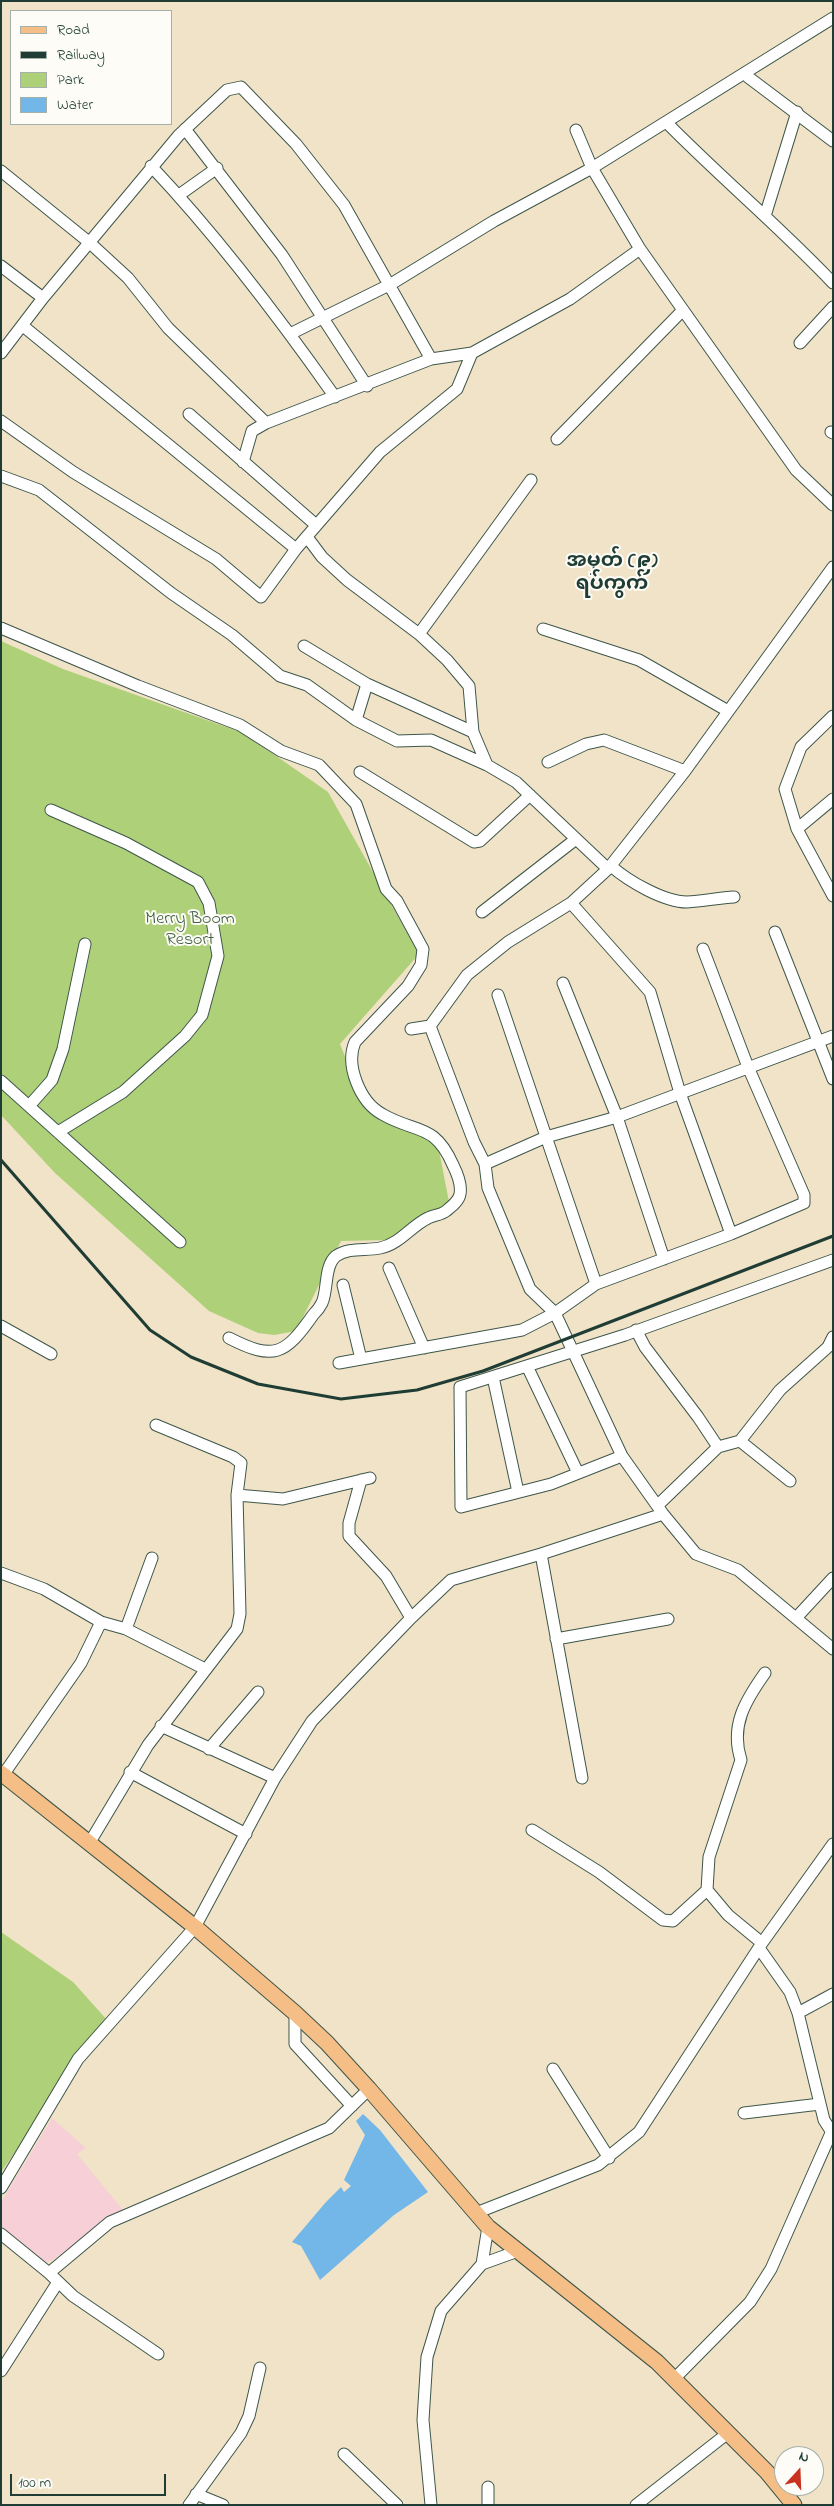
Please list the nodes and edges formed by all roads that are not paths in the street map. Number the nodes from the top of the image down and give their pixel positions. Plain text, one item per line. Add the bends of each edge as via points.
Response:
1 (833, 18) edge
2 (748, 77) dead end
3 (797, 112) junction
4 (666, 122) junction
5 (186, 129) junction
6 (576, 130) dead end
7 (833, 141) edge
8 (151, 166) junction
9 (216, 168) junction
10 (592, 168) junction
11 (1, 171) edge
12 (179, 196) junction
13 (765, 216) junction
14 (90, 243) junction
15 (640, 249) junction
16 (1, 266) edge
17 (833, 283) edge
18 (390, 284) junction
19 (43, 298) junction
20 (833, 306) edge
21 (683, 310) junction
22 (322, 320) junction
23 (23, 326) junction
24 (290, 334) junction
25 (800, 343) dead end
26 (1, 353) edge
27 (472, 353) junction
28 (432, 359) junction
29 (367, 386) junction
30 (335, 397) junction
31 (189, 414) dead end
32 (1, 421) edge
33 (266, 423) junction
34 (557, 439) dead end
35 (243, 462) junction
36 (1, 476) edge
37 (531, 480) dead end
38 (833, 505) edge
39 (316, 525) junction
40 (307, 537) junction
41 (296, 549) junction
42 (833, 566) edge
43 (1, 628) edge
44 (543, 628) dead end
45 (419, 634) junction
46 (304, 646) dead end
47 (367, 684) junction
48 (728, 711) junction
49 (833, 716) edge
50 (356, 720) junction
51 (472, 732) junction
52 (548, 762) dead end
53 (488, 765) junction
54 (685, 770) junction
55 (360, 772) dead end
56 (530, 795) junction
57 (833, 799) edge
58 (51, 810) dead end
59 (797, 829) junction
60 (576, 839) junction
61 (609, 867) junction
62 (833, 896) edge
63 (734, 897) dead end
64 (572, 902) junction
65 (482, 912) dead end
66 (775, 932) dead end
67 (86, 944) dead end
68 (703, 949) dead end
69 (563, 983) dead end
70 (498, 995) dead end
71 (430, 1026) junction
72 (411, 1029) dead end
73 (833, 1036) edge
74 (819, 1042) junction
75 (748, 1067) junction
76 (833, 1079) edge
77 (1, 1081) edge
78 (680, 1093) junction
79 (28, 1106) junction
80 (617, 1117) junction
81 (58, 1132) junction
82 (546, 1137) junction
83 (485, 1164) junction
84 (731, 1234) junction
85 (180, 1242) dead end
86 (664, 1259) junction
87 (833, 1260) edge
88 (389, 1268) dead end
89 (596, 1284) junction
90 (343, 1285) dead end
91 (555, 1313) junction
92 (2, 1330) edge
93 (636, 1330) junction
94 (833, 1337) edge
95 (229, 1338) dead end
96 (424, 1348) junction
97 (572, 1352) junction
98 (51, 1354) dead end
99 (361, 1359) junction
100 (339, 1363) dead end
101 (527, 1366) junction
102 (493, 1377) junction
103 (156, 1425) dead end
104 (740, 1441) junction
105 (718, 1447) junction
106 (622, 1456) junction
107 (578, 1473) junction
108 (790, 1481) dead end
109 (518, 1492) junction
110 (237, 1495) junction
111 (660, 1509) junction
112 (541, 1554) junction
113 (152, 1558) dead end
114 (1, 1573) edge
115 (833, 1578) edge
116 (411, 1618) junction
117 (796, 1618) junction
118 (668, 1619) dead end
119 (101, 1622) junction
120 (126, 1629) junction
121 (556, 1639) junction
122 (833, 1648) edge
123 (205, 1669) junction
124 (765, 1673) dead end
125 (258, 1692) dead end
126 (161, 1726) junction
127 (209, 1749) junction
128 (130, 1772) junction
129 (2, 1774) edge
130 (275, 1778) junction
131 (582, 1778) dead end
132 (532, 1830) dead end
133 (246, 1834) junction
134 (90, 1842) junction
135 (833, 1844) edge
136 (707, 1890) junction
137 (195, 1927) junction
138 (761, 1945) junction
139 (833, 1994) edge
140 (295, 2013) junction
141 (798, 2013) junction
142 (552, 2069) dead end
143 (370, 2090) junction
144 (820, 2104) junction
145 (352, 2106) junction
146 (744, 2113) dead end
147 (832, 2133) edge
148 (609, 2158) junction
149 (1, 2188) edge
150 (476, 2213) junction
151 (488, 2227) junction
152 (1, 2234) edge
153 (518, 2251) junction
154 (482, 2264) junction
155 (49, 2273) junction
156 (58, 2282) junction
157 (158, 2354) dead end
158 (260, 2368) dead end
159 (1, 2371) edge
160 (674, 2380) junction
161 (728, 2433) junction
162 (344, 2454) dead end
163 (488, 2487) dead end
164 (196, 2494) junction
165 (189, 2505) edge
166 (223, 2505) edge
167 (398, 2505) edge
168 (431, 2505) edge
169 (488, 2505) edge
170 (636, 2505) edge
171 (794, 2505) edge

1 - 4 street
2 - 3 street
3 - 7 street
3 - 13 street
4 - 10 street
4 - 13 street via 716,173
5 - 8 street
5 - 9 street
5 - 18 street via 227,90 241,87 296,144 344,205
6 - 10 street
8 - 12 street
8 - 14 street
9 - 12 street
9 - 22 street via 282,255
10 - 15 street
10 - 18 street via 494,221
11 - 14 street
12 - 24 street via 249,279
13 - 17 street
14 - 19 street
14 - 33 street via 128,278 168,328
15 - 21 street
15 - 27 street via 570,299
16 - 19 street
18 - 22 street
18 - 28 street
19 - 23 street
20 - 25 street
21 - 34 street
21 - 38 street via 796,470
22 - 24 street
22 - 29 street
23 - 26 street
23 - 41 street
24 - 30 street
27 - 28 street
27 - 39 street via 456,389 380,452
28 - 29 street
29 - 30 street
30 - 33 street
31 - 35 street
32 - 41 street via 81,477 216,558 261,597
33 - 35 street via 252,431
35 - 39 street
36 - 50 street via 39,490 171,593 232,635 280,676 307,685
37 - 45 street
39 - 40 street
40 - 41 street
40 - 45 street via 322,557 347,580
42 - 48 street
43 - 95 street via 240,725 281,751 319,765 356,804 386,890 397,901 423,950 421,965 408,986 355,1042 351,1052 352,1072 371,1104 381,1114 423,1130 441,1142 458,1176 460,1194 444,1212 428,1218 393,1244 336,1256 323,1302 294,1341 280,1351 257,1350
44 - 48 street via 639,660
45 - 51 street via 469,686
46 - 47 street
47 - 50 street
47 - 51 street
48 - 54 street
49 - 59 street via 801,747 790,770 785,789
50 - 53 street via 397,741 431,740
51 - 53 street
52 - 54 street via 586,744 604,740
53 - 56 street
54 - 61 street
55 - 56 street via 474,842 480,841
56 - 60 street
57 - 59 street
58 - 81 street via 126,843 198,882 209,903 218,956 202,1015 185,1036 123,1092
59 - 62 street
60 - 61 street
60 - 65 street
61 - 63 street via 628,880 686,902
61 - 64 street
64 - 71 street via 508,942 467,975
64 - 78 street via 650,992
66 - 74 street
67 - 79 street via 63,1049 52,1080
68 - 75 street
69 - 80 street
70 - 82 street
71 - 72 street
71 - 83 street
73 - 74 street
74 - 75 street
74 - 76 street
75 - 78 street
75 - 84 street via 804,1195 804,1203
77 - 79 street
78 - 80 street
78 - 84 street
79 - 81 street
80 - 82 street
80 - 86 street
81 - 85 street
82 - 83 street
82 - 89 street
83 - 91 street via 488,1188 530,1289
84 - 86 street
86 - 89 street
87 - 93 street
88 - 96 street
89 - 91 street
90 - 99 street
91 - 96 street via 522,1330
91 - 97 street
92 - 98 street
93 - 97 street
93 - 105 street
94 - 104 street via 828,1347 780,1390
96 - 99 street
97 - 101 street
97 - 106 street
99 - 100 street
101 - 102 street
101 - 107 street
102 - 109 street
102 - 109 street via 460,1387 461,1507
103 - 110 street via 241,1463
104 - 105 street
104 - 108 street
105 - 111 street
106 - 107 street
106 - 111 street
107 - 109 street
110 - 116 street via 283,1499 366,1479 349,1523 349,1536 386,1576
110 - 123 street via 240,1614 237,1629
111 - 112 street
111 - 117 street via 696,1554 738,1570
112 - 116 street via 451,1580
112 - 121 street
113 - 120 street
114 - 119 street via 44,1589
115 - 117 street
116 - 130 street via 312,1720
117 - 122 street
118 - 121 street
119 - 120 street
119 - 129 street via 81,1663
120 - 123 street
121 - 131 street
123 - 126 street
124 - 136 street via 748,1697 736,1732 741,1760 709,1857
125 - 127 street
126 - 127 street
126 - 128 street
127 - 130 street
128 - 133 street
128 - 134 street
129 - 134 main road
130 - 133 street
132 - 136 street via 599,1872 663,1920 673,1921
133 - 137 street
134 - 137 main road
135 - 138 street
136 - 138 street via 728,1915
137 - 140 main road
137 - 149 street via 78,2059
138 - 141 street via 790,1992
138 - 148 street via 639,2132
139 - 141 street
140 - 143 main road via 327,2042
140 - 145 street via 295,2044
141 - 144 street
142 - 148 street
143 - 145 street
143 - 150 main road
144 - 146 street
144 - 147 street
145 - 155 street via 329,2128 110,2222
147 - 160 street via 771,2269 750,2302
148 - 150 street
150 - 151 main road
151 - 153 main road
151 - 154 street
152 - 155 street
153 - 154 street
153 - 160 main road
154 - 168 street via 441,2311 428,2357 423,2420
155 - 156 street
156 - 157 street via 73,2296
156 - 159 street
158 - 164 street via 249,2416 241,2433
160 - 161 main road
161 - 170 street
161 - 171 main road
162 - 167 street
163 - 169 street
164 - 165 street
164 - 166 street

